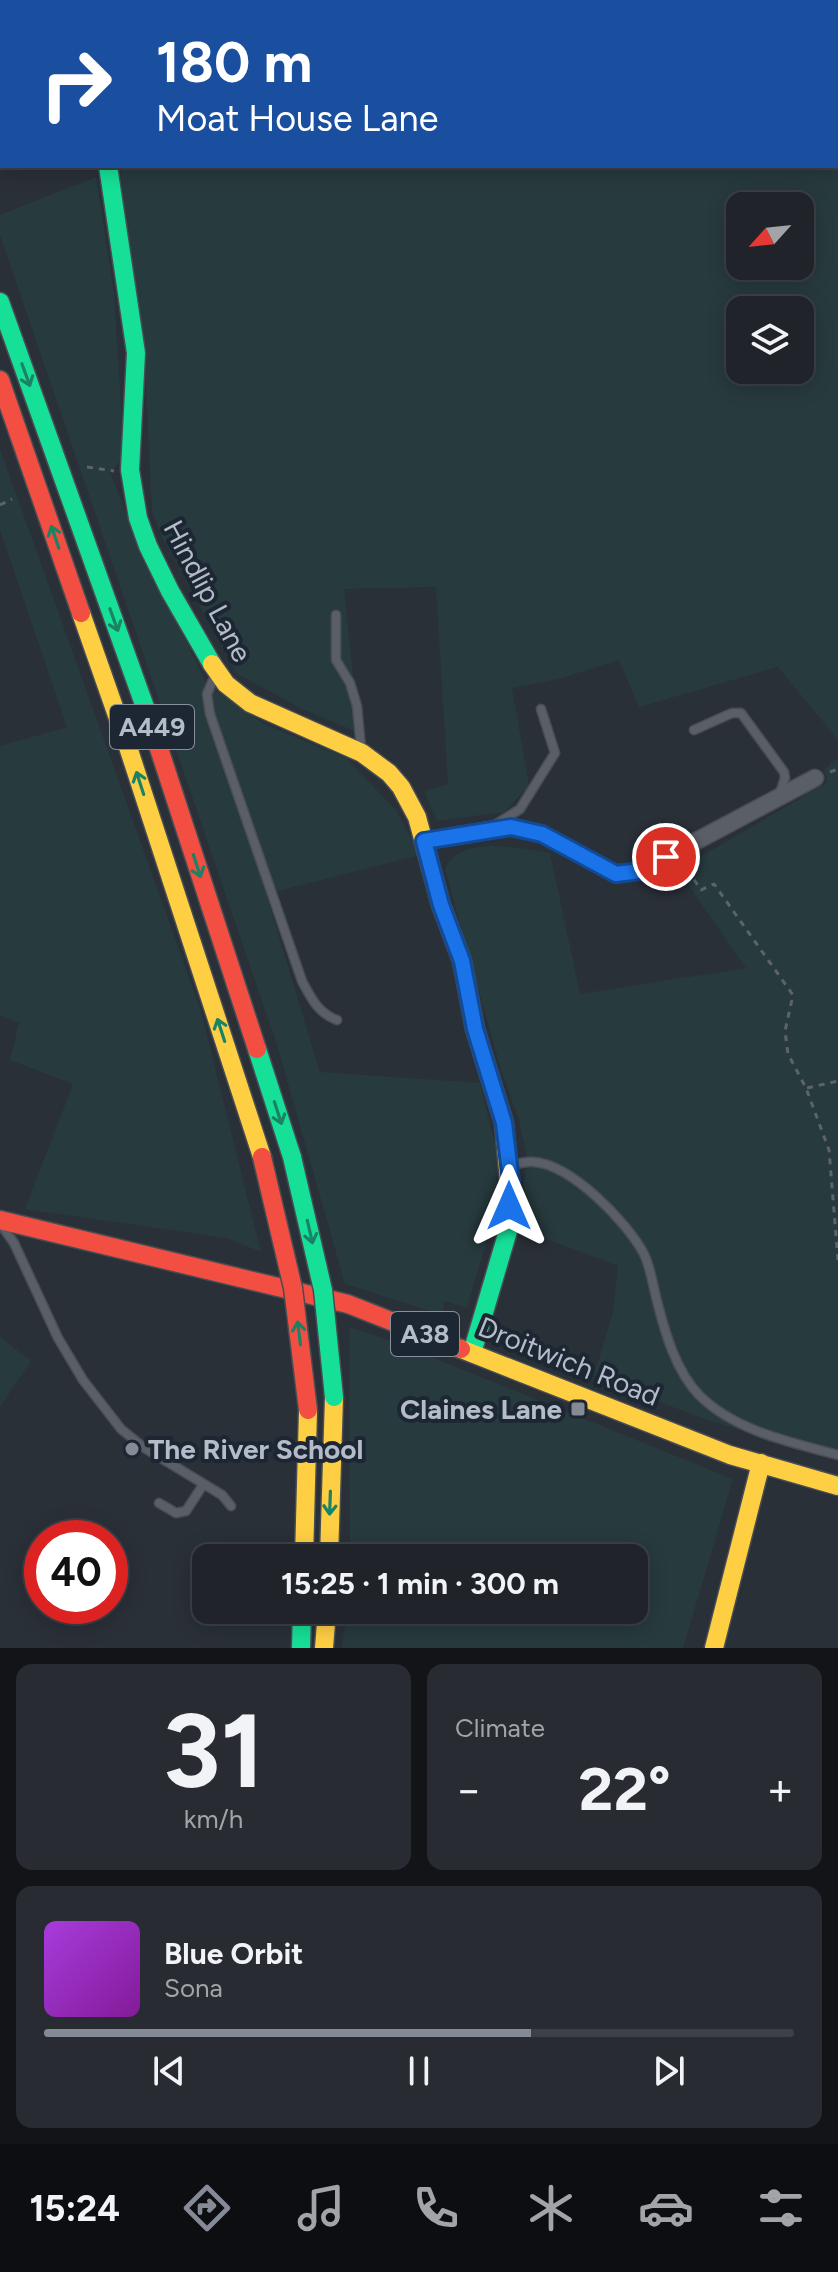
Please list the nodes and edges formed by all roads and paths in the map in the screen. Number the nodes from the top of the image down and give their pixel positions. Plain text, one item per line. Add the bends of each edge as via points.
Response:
1 (108, 168) edge
2 (0, 302) edge
3 (0, 380) edge
4 (87, 467) dead end
5 (130, 470) junction
6 (12, 499) dead end
7 (0, 505) edge
8 (336, 615) dead end
9 (217, 673) junction
10 (541, 709) dead end
11 (694, 730) dead end
12 (362, 753) junction
13 (815, 778) dead end
14 (778, 797) junction
15 (488, 829) junction
16 (424, 841) junction
17 (666, 857) junction
18 (337, 1020) dead end
19 (838, 1081) edge
20 (806, 1088) junction
21 (509, 1165) junction
22 (0, 1222) edge
23 (838, 1260) edge
24 (472, 1353) junction
25 (838, 1455) edge
26 (761, 1463) junction
27 (203, 1485) junction
28 (838, 1486) edge
29 (159, 1503) dead end
30 (231, 1506) dead end
31 (304, 1544) edge
32 (329, 1544) edge
33 (302, 1624) edge
34 (326, 1624) edge
35 (301, 1648) edge
36 (324, 1648) edge
37 (714, 1648) edge

1 - 5 main road, Hindlip Lane via 136,353
2 -> 32 main road, A449, bridge via 148,714 292,1157 323,1290 334,1397
31 -> 3 main road, A449, bridge via 308,1410 293,1288 262,1157 127,744
4 - 5 path
5 - 9 main road, Hindlip Lane via 148,546
6 - 7 path
8 - 12 lane via 336,660 354,694
9 - 12 main road, Hindlip Lane via 250,703
9 - 18 lane via 207,694 219,741 302,981 316,1007
10 - 15 lane via 555,753 520,809
11 - 14 lane via 741,713 784,772
12 - 16 main road, Hindlip Lane via 401,787
13 - 14 street
14 - 17 street
15 - 16 street
15 - 17 street via 511,827 542,834 616,874 640,871
16 - 21 main road, Hindlip Lane via 462,961 475,1029 504,1123
17 - 20 path via 682,876 691,875 701,890 714,884 793,995 785,1031 788,1054
19 - 20 path
20 - 23 path via 829,1150
21 - 24 main road, Hindlip Lane via 508,1231
21 - 25 lane via 535,1162 560,1171 616,1217 644,1254 682,1371 712,1406 747,1426
22 - 24 main road, Droitwich Road / A38 via 348,1304
22 - 27 lane via 83,1380 121,1429
24 - 26 main road, Droitwich Road / A38
26 - 28 main road, Droitwich Road / A38
26 - 37 main road
27 - 29 lane via 186,1511 176,1513
27 - 30 lane
33 - 35 main road
34 - 36 main road

